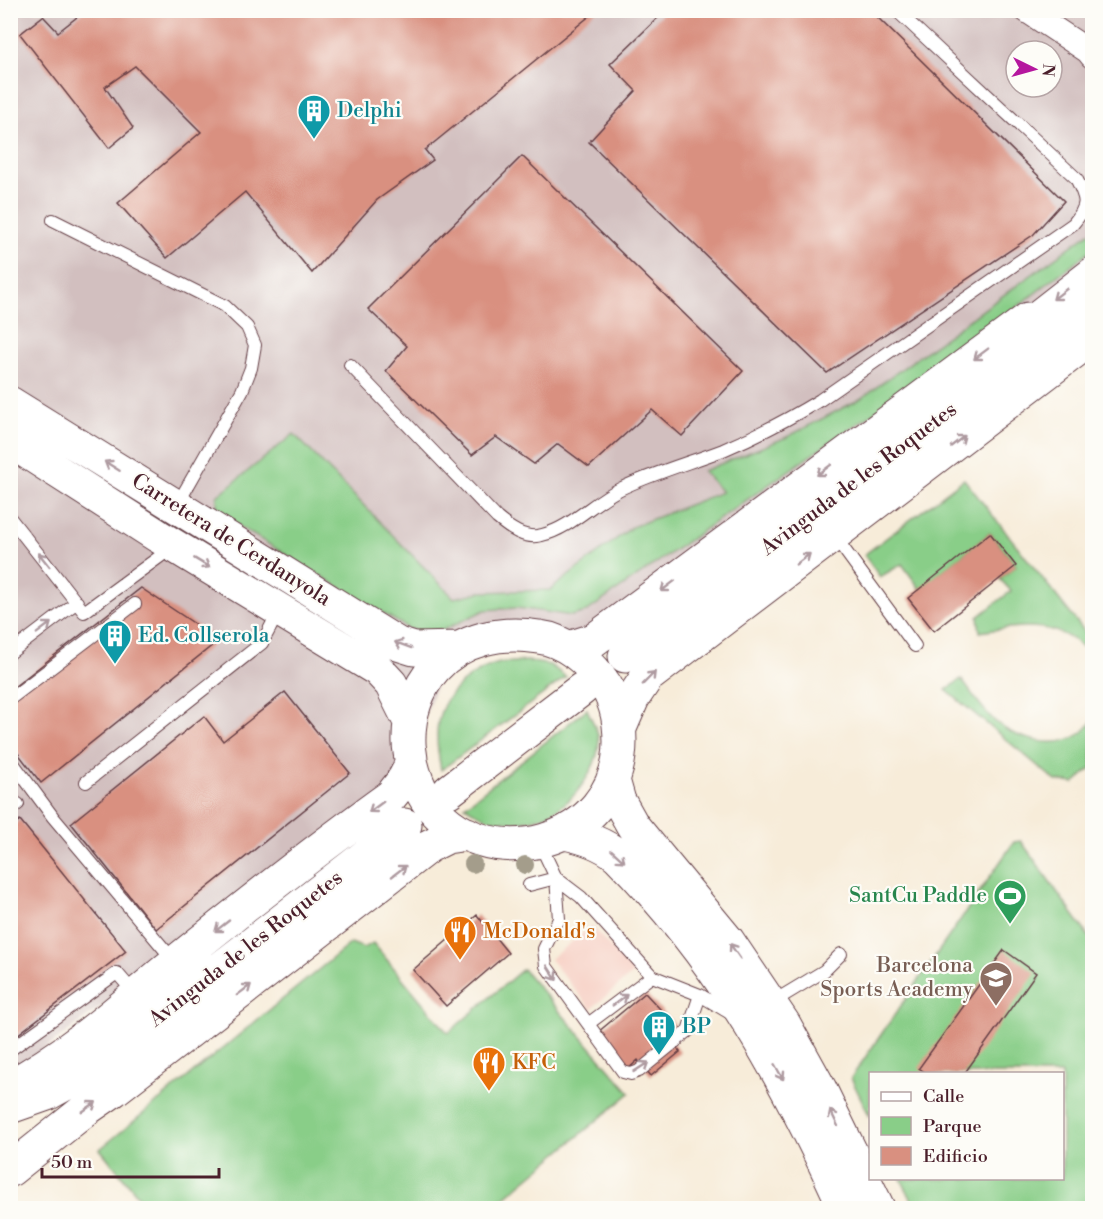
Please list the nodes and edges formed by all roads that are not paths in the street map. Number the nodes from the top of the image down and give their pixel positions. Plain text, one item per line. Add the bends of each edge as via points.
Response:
1 (896, 10) edge
2 (1026, 10) edge
3 (1091, 50) edge
4 (53, 220) dead end
5 (1092, 269) edge
6 (1092, 300) edge
7 (1028, 319) joint
8 (1092, 338) edge
9 (350, 365) dead end
10 (10, 403) edge
11 (10, 441) edge
12 (177, 506) junction
13 (10, 518) edge
14 (835, 536) junction
15 (173, 546) junction
16 (76, 602) junction
17 (135, 604) dead end
18 (280, 610) junction
19 (915, 646) dead end
20 (461, 648) junction
21 (568, 648) junction
22 (10, 653) edge
23 (625, 656) dead end
24 (582, 689) dead end
25 (10, 699) edge
26 (409, 720) junction
27 (620, 728) junction
28 (10, 759) edge
29 (411, 761) junction
30 (613, 780) junction
31 (86, 782) dead end
32 (448, 791) dead end
33 (405, 825) dead end
34 (466, 834) junction
35 (552, 838) junction
36 (556, 878) junction
37 (529, 885) dead end
38 (841, 954) dead end
39 (176, 963) junction
40 (652, 976) junction
41 (135, 995) junction
42 (700, 995) junction
43 (760, 1014) junction
44 (588, 1024) junction
45 (10, 1050) edge
46 (87, 1072) junction
47 (10, 1086) edge
48 (10, 1107) edge
49 (10, 1155) edge
50 (10, 1170) edge
51 (844, 1209) edge
52 (878, 1209) edge

1 - 9 lane via 1076,178 1085,197 1084,211 1074,224 820,400 725,449 620,489 563,526 540,536 515,532 497,518
2 - 3 street
4 - 12 lane via 225,306 247,327 255,345 242,390
5 -> 7 street
6 - 23 main road, Avinguda de les Roquetes
7 -> 21 main road via 614,626 594,640
14 -> 8 main road
12 -> 10 main road, Carretera de Cerdanyola
11 - 15 main road, Carretera de Cerdanyola
20 -> 12 main road, Carretera de Cerdanyola via 414,649 398,644
16 -> 13 lane
14 - 19 lane
27 -> 14 main road via 647,677
15 - 16 lane via 84,612
15 -> 18 main road, Carretera de Cerdanyola
22 -> 16 lane
17 - 25 lane
18 - 26 main road, Carretera de Cerdanyola via 378,670 395,690
18 - 31 lane via 262,643
20 - 21 main road via 501,634 520,634 544,637
20 - 26 main road via 425,682
21 - 27 main road via 585,660 605,684 619,712
24 - 32 main road
26 - 29 main road
27 - 30 main road
28 - 39 lane
29 - 34 main road via 425,798 450,824
29 -> 39 main road via 391,796
30 - 35 main road via 580,824
43 -> 30 main road via 706,913 633,826
33 - 46 main road, Avinguda de les Roquetes
34 - 35 main road via 491,843 524,844
50 -> 34 main road via 429,846 447,837
35 - 36 lane
35 -> 43 main road via 587,838 609,849 637,875
36 - 37 lane
36 - 40 lane via 581,897
36 -> 44 lane via 559,919 544,950 546,966
38 - 43 lane via 824,971
39 - 41 main road
40 - 42 lane
44 -> 40 lane
41 - 45 lane via 117,973
41 - 47 main road via 75,1045
42 - 43 lane
44 -> 42 lane via 623,1072 631,1074 688,1031
43 -> 51 main road via 792,1096
52 -> 43 main road via 856,1153 803,1056
46 - 48 main road via 46,1094
46 - 49 main road

